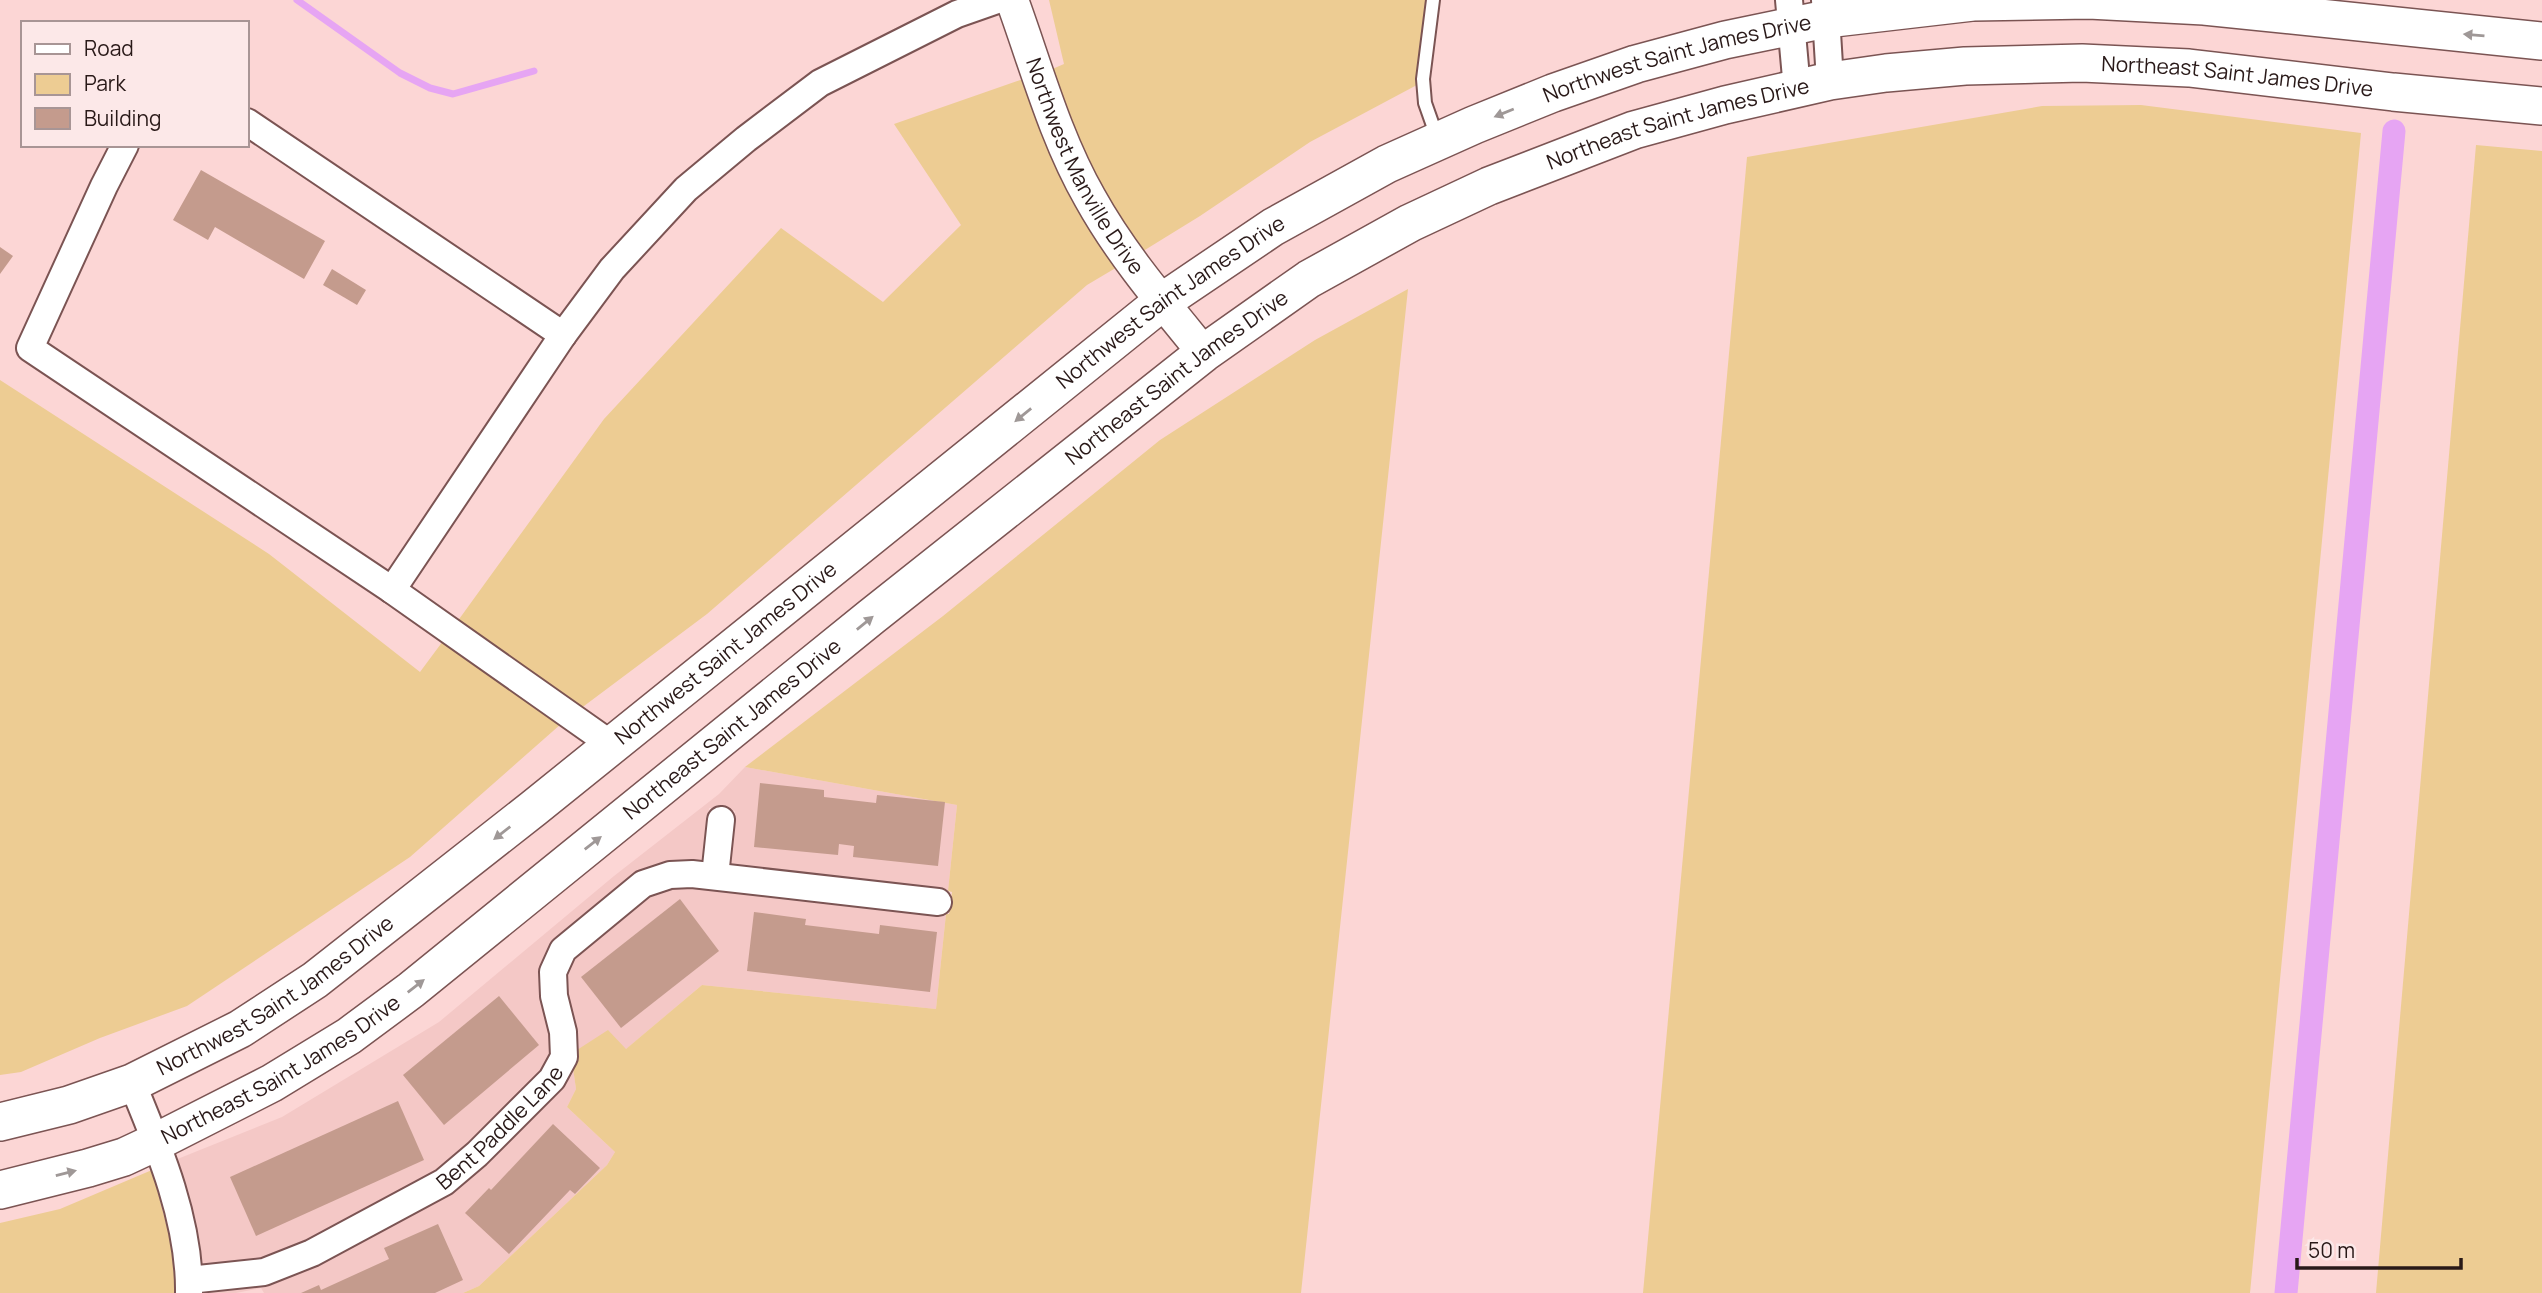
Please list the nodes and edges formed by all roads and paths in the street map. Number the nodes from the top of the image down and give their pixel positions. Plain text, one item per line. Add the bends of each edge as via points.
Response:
1 (997, 0) edge
2 (1012, 0) edge
3 (1433, 0) edge
4 (1826, 10) edge
5 (1790, 13) edge
6 (2542, 41) edge
7 (1814, 85) junction
8 (2542, 106) edge
9 (248, 123) edge
10 (1438, 141) junction
11 (124, 147) edge
12 (1162, 302) junction
13 (563, 335) junction
14 (1204, 352) junction
15 (392, 590) junction
16 (611, 745) junction
17 (721, 820) dead end
18 (715, 876) junction
19 (938, 902) dead end
20 (132, 1083) junction
21 (0, 1122) edge
22 (156, 1142) junction
23 (0, 1190) edge
24 (189, 1286) edge

1 - 13 street via 957,14 820,83 746,139 686,189 612,269
2 - 12 street, Northwest Manville Drive via 1063,145 1088,197
3 - 10 lane via 1423,79 1425,103
4 - 5 main road, Northwest Saint James Drive
6 -> 4 main road, Northwest Saint James Drive via 2204,6 2089,0
4 - 7 street
5 - 7 street
5 -> 10 main road, Northwest Saint James Drive via 1725,40 1553,93
7 - 8 main road, Northeast Saint James Drive via 1965,66 2082,63 2189,68
7 - 14 main road, Northeast Saint James Drive via 1634,130 1489,186 1309,279
9 - 13 street
10 - 12 main road, Northwest Saint James Drive via 1273,227
11 - 15 street via 30,348
12 - 14 street, Northwest Manville Drive
12 -> 16 main road, Northwest Saint James Drive
13 - 15 street
22 -> 14 main road, Northeast Saint James Drive via 272,1083 349,1036 411,990
15 - 16 street
16 -> 20 main road, Northwest Saint James Drive via 315,980 240,1029
17 - 18 street
18 - 19 street, Bent Paddle Lane
18 - 24 street, Bent Paddle Lane via 670,875 643,884 563,950 553,972 564,1057 552,1079 444,1182 276,1268
20 - 21 main road, Northwest Saint James Drive
20 - 22 street
23 -> 22 main road, Northeast Saint James Drive via 124,1157
22 - 24 street via 179,1219

